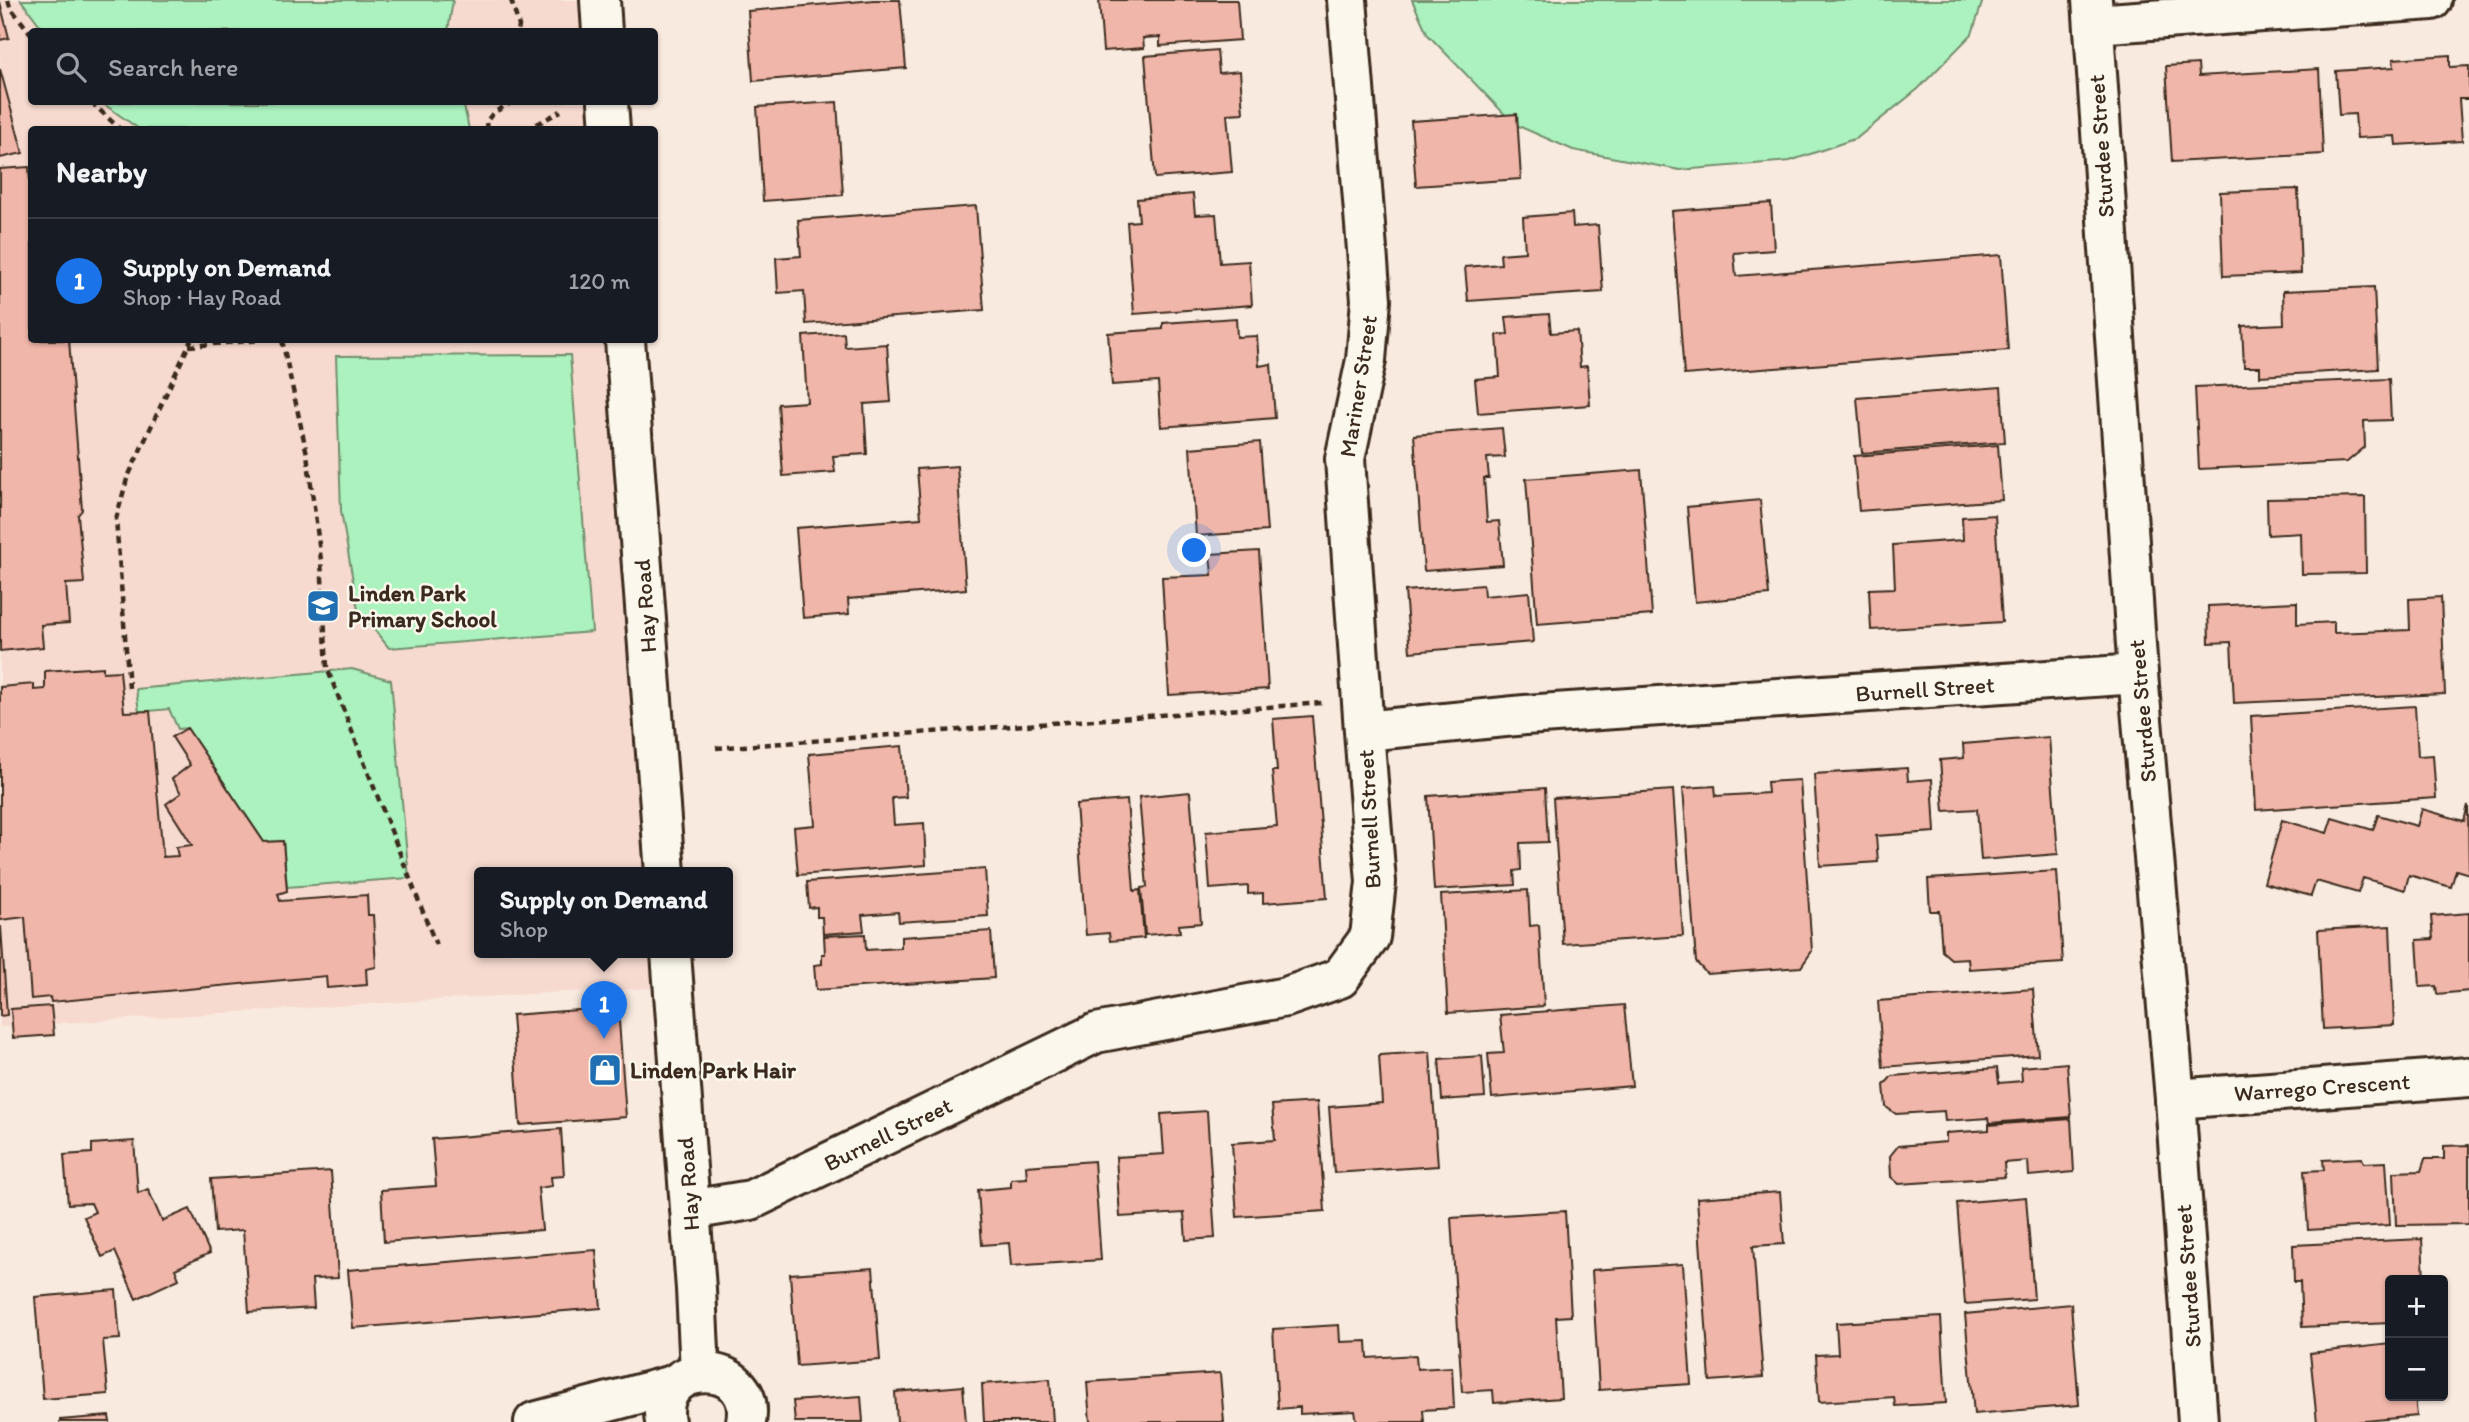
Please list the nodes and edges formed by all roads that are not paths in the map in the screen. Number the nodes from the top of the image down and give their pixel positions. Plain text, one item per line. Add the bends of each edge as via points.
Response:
1 (600, 0) edge
2 (1347, 0) edge
3 (2432, 0) edge
4 (2093, 12) edge
5 (602, 28) edge
6 (608, 105) edge
7 (610, 126) edge
8 (625, 343) edge
9 (2138, 674) junction
10 (1364, 731) junction
11 (665, 867) edge
12 (671, 958) edge
13 (2469, 1077) edge
14 (2175, 1099) junction
15 (690, 1210) junction
16 (688, 1378) junction
17 (534, 1422) edge
18 (665, 1422) edge
19 (746, 1422) edge
20 (2198, 1422) edge

1 - 5 street
2 - 10 street, Mariner Street via 1371,300 1366,360 1345,459
3 - 4 street
4 - 9 street, Sturdee Street
6 - 7 street
8 - 11 street, Hay Road
9 - 10 street, Burnell Street via 1525,715
9 - 14 street, Sturdee Street
10 - 15 street, Burnell Street via 1376,882 1370,937 1340,978 1286,997 1096,1033 751,1200
12 - 15 street, Hay Road
13 - 14 street, Warrego Crescent
14 - 20 street, Sturdee Street
15 - 16 street, Hay Road
16 - 17 street
16 - 18 street via 664,1406
16 - 19 street via 713,1373 727,1378 745,1400

